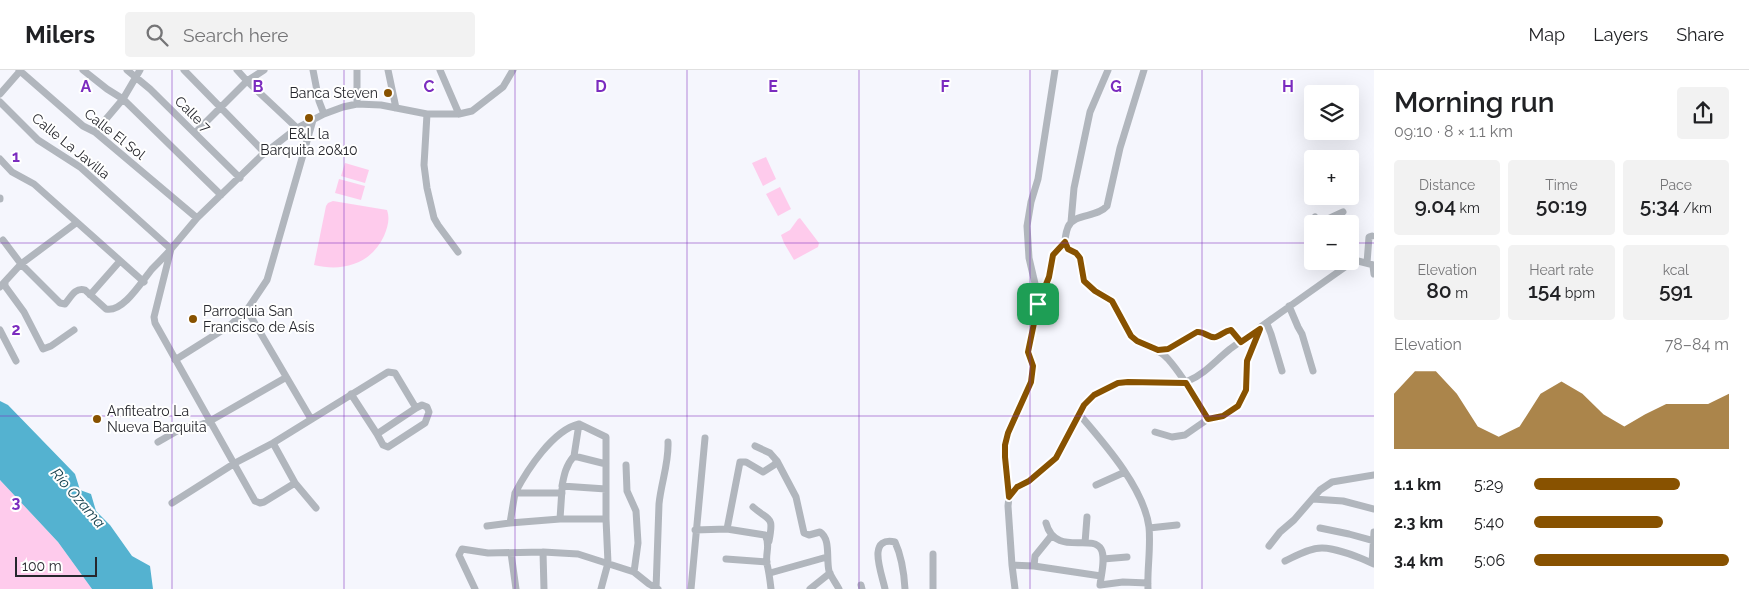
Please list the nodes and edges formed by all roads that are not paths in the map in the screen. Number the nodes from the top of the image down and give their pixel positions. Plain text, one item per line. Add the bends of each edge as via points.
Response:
1 (83, 70) edge
2 (127, 70) edge
3 (140, 70) edge
4 (184, 70) edge
5 (237, 70) edge
6 (264, 70) edge
7 (314, 70) edge
8 (357, 70) edge
9 (388, 70) edge
10 (440, 70) edge
11 (513, 70) edge
12 (1055, 70) edge
13 (1108, 70) edge
14 (1144, 70) edge
15 (20, 71) edge
16 (136, 78) junction
17 (246, 81) junction
18 (0, 94) edge
19 (123, 99) junction
20 (0, 102) edge
21 (357, 104) junction
22 (221, 108) junction
23 (396, 108) junction
24 (324, 114) junction
25 (427, 114) junction
26 (459, 114) junction
27 (313, 120) junction
28 (297, 128) junction
29 (95, 132) junction
30 (195, 133) junction
31 (265, 153) junction
32 (0, 159) edge
33 (240, 178) junction
34 (221, 195) junction
35 (1343, 212) dead end
36 (1338, 215) edge
37 (198, 218) junction
38 (1071, 222) junction
39 (76, 223) junction
40 (1372, 236) dead end
41 (2, 240) dead end
42 (1065, 242) junction
43 (171, 249) junction
44 (458, 252) dead end
45 (120, 261) junction
46 (1359, 261) edge
47 (21, 264) junction
48 (1371, 265) edge
49 (1337, 270) edge
50 (1374, 274) edge
51 (144, 282) junction
52 (2, 285) edge
53 (90, 295) junction
54 (1038, 304) junction
55 (1289, 306) junction
56 (247, 310) junction
57 (1266, 324) junction
58 (1260, 329) junction
59 (0, 330) edge
60 (74, 330) dead end
61 (1241, 342) junction
62 (1158, 350) junction
63 (175, 360) junction
64 (16, 361) dead end
65 (1282, 370) dead end
66 (1313, 371) dead end
67 (285, 378) junction
68 (1186, 383) junction
69 (352, 394) junction
70 (416, 408) junction
71 (1079, 414) junction
72 (310, 419) junction
73 (1208, 419) junction
74 (210, 421) junction
75 (579, 424) junction
76 (1154, 432) dead end
77 (376, 434) junction
78 (705, 438) dead end
79 (158, 442) dead end
80 (668, 442) dead end
81 (272, 443) junction
82 (755, 446) dead end
83 (574, 456) junction
84 (777, 460) junction
85 (235, 463) junction
86 (606, 464) junction
87 (626, 465) dead end
88 (1125, 472) junction
89 (1374, 475) edge
90 (295, 483) junction
91 (1096, 485) dead end
92 (606, 488) junction
93 (562, 490) junction
94 (515, 493) junction
95 (1009, 497) junction
96 (1313, 499) junction
97 (172, 503) dead end
98 (753, 507) dead end
99 (316, 508) dead end
100 (1374, 509) edge
101 (1087, 517) dead end
102 (560, 519) junction
103 (606, 519) junction
104 (510, 523) junction
105 (1046, 523) dead end
106 (1177, 525) dead end
107 (487, 526) dead end
108 (1149, 528) junction
109 (1320, 528) dead end
110 (727, 529) junction
111 (696, 530) junction
112 (1374, 532) edge
113 (1052, 535) junction
114 (769, 541) junction
115 (1374, 541) edge
116 (1085, 543) junction
117 (1270, 546) dead end
118 (543, 552) junction
119 (510, 553) junction
120 (933, 554) dead end
121 (827, 557) junction
122 (1127, 557) dead end
123 (726, 559) dead end
124 (1103, 559) junction
125 (1285, 561) dead end
126 (766, 562) junction
127 (608, 563) junction
128 (1373, 563) edge
129 (1012, 565) junction
130 (1034, 566) junction
131 (634, 572) junction
132 (770, 573) junction
133 (830, 573) junction
134 (1101, 576) junction
135 (1148, 586) edge
136 (1100, 587) edge
137 (475, 589) edge
138 (516, 589) edge
139 (544, 589) edge
140 (601, 589) edge
141 (657, 589) edge
142 (691, 589) edge
143 (771, 589) edge
144 (810, 589) edge
145 (840, 589) edge
146 (885, 589) edge
147 (905, 589) edge
148 (933, 589) edge
149 (1015, 589) edge

1 - 19 street
2 - 16 street, Calle 7
3 - 16 street
4 - 22 street
5 - 17 street
6 - 17 street
7 - 24 street
8 - 21 street
9 - 23 street
10 - 26 street
11 - 26 street via 503,87 487,101 472,112
12 - 54 street via 1038,179 1027,226
13 - 38 street via 1090,112 1074,188
14 - 38 street via 1106,206 1100,213
15 - 18 street
15 - 29 street, Calle El Sol via 83,126
16 - 19 street
16 - 30 street, Calle 7
17 - 22 street
17 - 28 street
19 - 29 street
19 - 34 street
20 - 43 street, Calle La Javilla via 38,140 80,167
21 - 23 street
21 - 24 street
22 - 30 street
22 - 31 street
23 - 25 street
24 - 27 street
25 - 26 street
25 - 44 street via 424,165 429,196 434,218
27 - 28 street
27 - 56 street via 267,280
28 - 31 street
29 - 37 street, Calle El Sol
30 - 33 street, Calle 7
31 - 33 street
32 - 39 street via 12,172 34,184
33 - 34 street
34 - 37 street
35 - 36 street
37 - 43 street
38 - 42 street
39 - 45 street
39 - 47 street
40 - 48 street via 1369,237
41 - 47 street
42 - 54 street via 1053,255 1049,277
42 - 62 street via 1068,249 1080,258 1084,281 1112,301 1131,336
43 - 51 street
43 - 63 street via 154,317
45 - 51 street
45 - 53 street
46 - 48 street
47 - 52 street
47 - 53 street via 62,304 78,290 85,290
48 - 50 street
49 - 55 street
51 - 53 street via 113,310 106,309
52 - 60 street via 24,312 43,349
54 - 95 street via 1028,352 1033,366 1031,382 1005,445
55 - 57 street
55 - 66 street
56 - 63 street via 229,326
56 - 67 street
57 - 58 street
57 - 65 street
58 - 61 street
58 - 73 street via 1247,361 1246,390 1238,406 1223,416
59 - 64 street
61 - 62 street via 1231,330 1216,337 1202,331 1168,349
61 - 68 street
62 - 68 street
63 - 74 street
67 - 72 street
67 - 74 street
68 - 71 street via 1118,383 1094,395
68 - 73 street
69 - 70 street via 388,372 394,372
69 - 72 street
69 - 77 street
70 - 77 street
70 - 77 street via 427,407 429,412 425,423 388,446 383,445
71 - 88 street
71 - 95 street via 1056,458 1017,487
72 - 81 street
73 - 76 street via 1178,437
74 - 79 street via 184,427
74 - 85 street
75 - 83 street
75 - 86 street via 606,437
75 - 94 street via 564,430 545,449 524,475
78 - 111 street
80 - 141 street via 659,504
81 - 85 street
81 - 90 street
82 - 84 street
83 - 86 street
83 - 93 street via 563,475
84 - 110 street via 763,472 740,462
84 - 121 street via 796,497 804,533 820,532 824,535
85 - 90 street via 252,496 260,503
85 - 97 street
86 - 92 street
87 - 131 street via 628,491 636,511 638,542
88 - 91 street
88 - 108 street
89 - 96 street via 1332,482
90 - 99 street
92 - 93 street
92 - 103 street
93 - 94 street
93 - 102 street
94 - 104 street
95 - 129 street
96 - 100 street via 1343,501
96 - 117 street
98 - 114 street via 770,520
101 - 116 street
102 - 103 street
102 - 104 street
103 - 127 street
104 - 107 street
105 - 113 street
106 - 108 street
108 - 135 street
109 - 115 street
110 - 111 street
110 - 114 street via 765,535
111 - 142 street
112 - 115 street
113 - 116 street via 1058,540
113 - 130 street via 1035,556
114 - 126 street
115 - 128 street
116 - 124 street via 1101,548
118 - 119 street
118 - 127 street via 578,554
118 - 139 street
119 - 137 street via 488,554 465,548 460,551
119 - 138 street
120 - 148 street
121 - 132 street
121 - 133 street
122 - 124 street
123 - 126 street
124 - 134 street
125 - 128 street via 1322,548
126 - 132 street
127 - 131 street
127 - 140 street
129 - 130 street
129 - 149 street
130 - 134 street
131 - 141 street
132 - 143 street
133 - 144 street
133 - 145 street
134 - 136 street
135 - 136 street via 1124,582
146 - 147 street via 878,547 890,541 895,542 899,549

